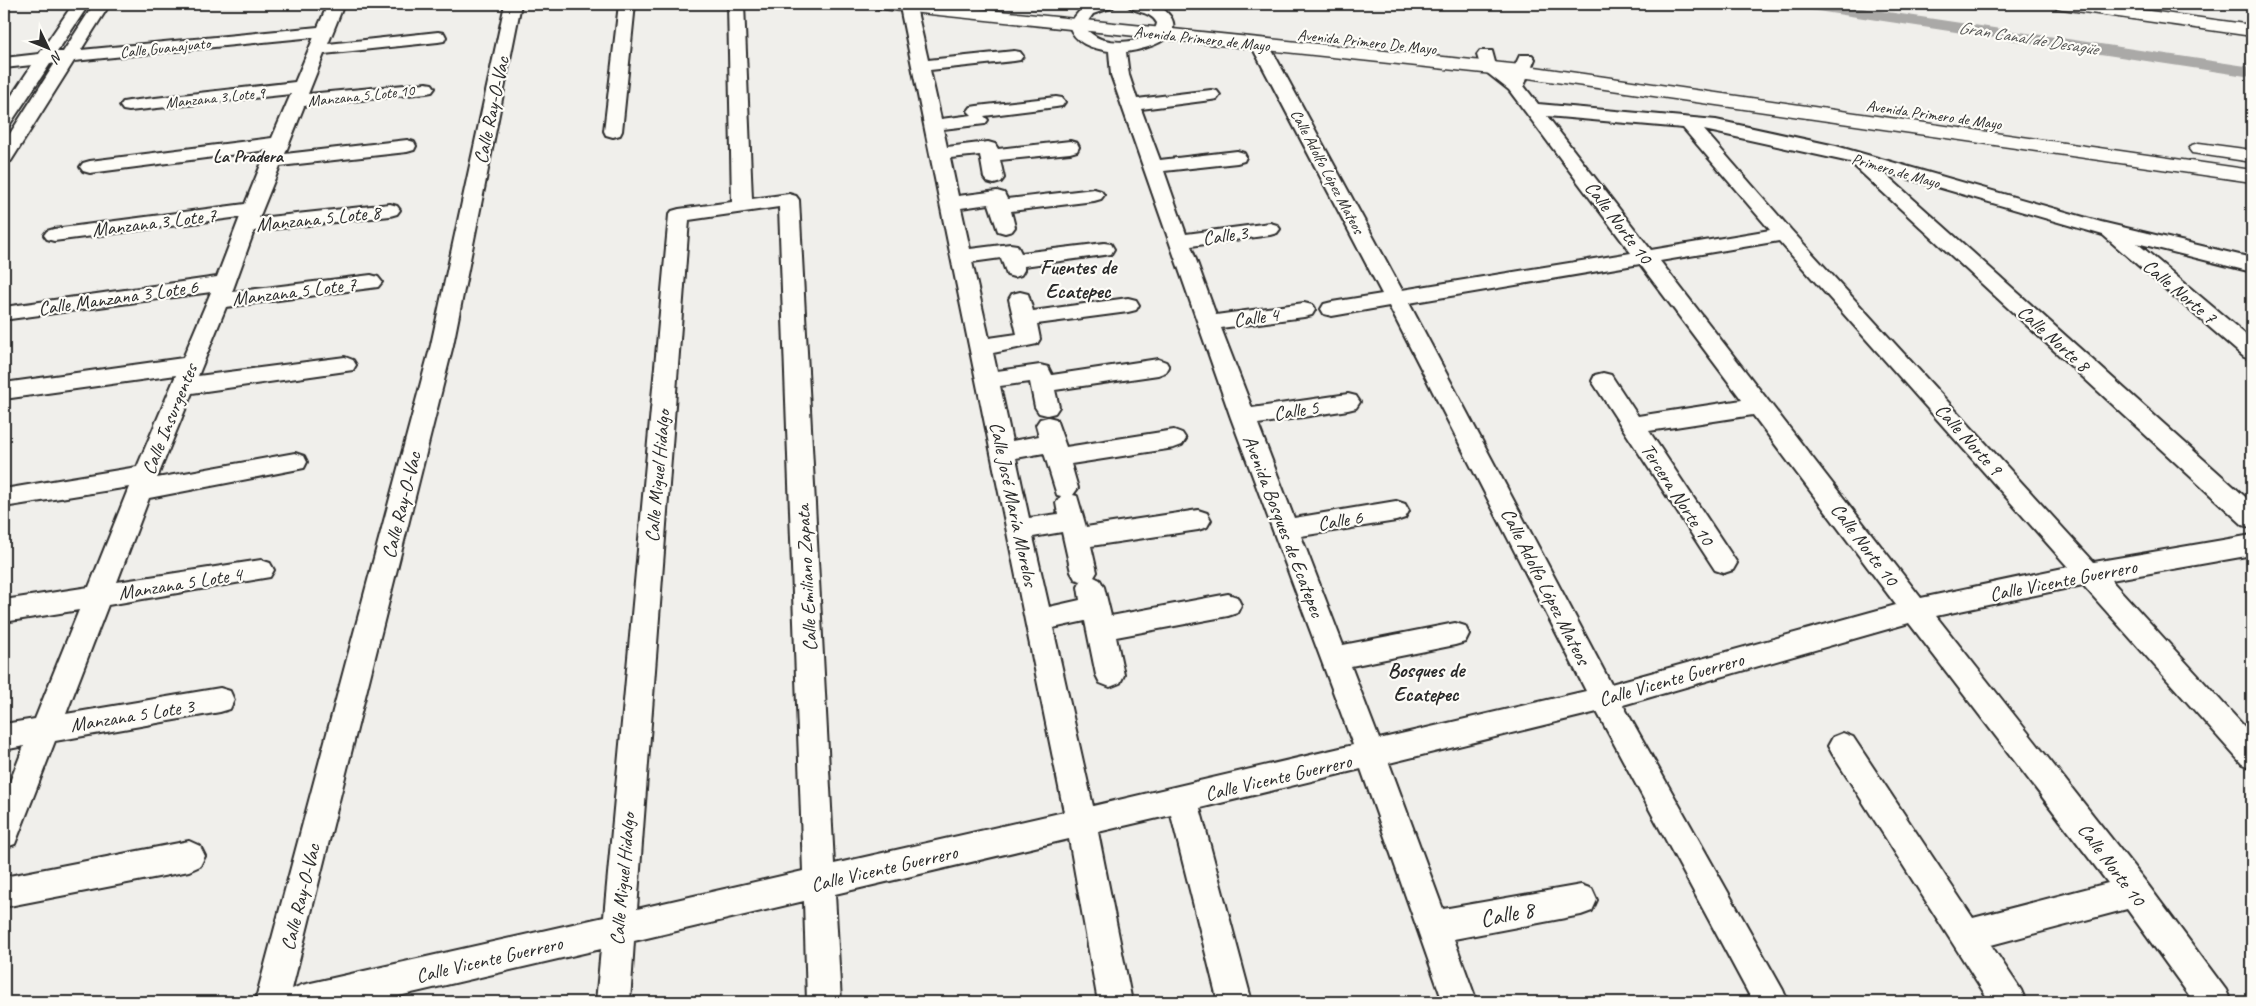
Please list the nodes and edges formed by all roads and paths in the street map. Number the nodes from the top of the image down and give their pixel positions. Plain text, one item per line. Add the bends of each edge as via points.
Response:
1 (81, 4) edge
2 (102, 4) edge
3 (336, 4) edge
4 (513, 4) edge
5 (627, 4) edge
6 (736, 4) edge
7 (882, 4) edge
8 (1029, 4) edge
9 (1107, 4) edge
10 (1135, 4) edge
11 (2062, 4) edge
12 (2126, 4) edge
13 (908, 6) junction
14 (1082, 18) junction
15 (2252, 22) edge
16 (1162, 26) junction
17 (2252, 31) edge
18 (438, 37) dead end
19 (321, 40) junction
20 (1259, 44) junction
21 (1117, 47) junction
22 (1014, 56) dead end
23 (68, 57) junction
24 (45, 59) junction
25 (1488, 61) junction
26 (4, 64) edge
27 (921, 66) junction
28 (1521, 72) junction
29 (1618, 79) junction
30 (426, 88) dead end
31 (299, 94) junction
32 (1211, 95) dead end
33 (1056, 102) dead end
34 (1130, 105) junction
35 (128, 106) dead end
36 (1533, 109) junction
37 (4, 120) edge
38 (1688, 123) junction
39 (934, 125) junction
40 (613, 131) dead end
41 (407, 146) dead end
42 (1070, 147) dead end
43 (276, 152) junction
44 (940, 154) junction
45 (989, 156) junction
46 (2252, 156) edge
47 (4, 157) edge
48 (1237, 157) dead end
49 (1856, 158) junction
50 (90, 166) dead end
51 (1154, 166) junction
52 (2252, 176) edge
53 (994, 178) dead end
54 (1094, 195) dead end
55 (950, 203) junction
56 (1000, 206) junction
57 (742, 207) junction
58 (390, 210) dead end
59 (250, 218) junction
60 (1004, 227) dead end
61 (1270, 229) dead end
62 (2108, 230) junction
63 (1784, 234) junction
64 (54, 235) dead end
65 (1179, 241) junction
66 (1104, 249) dead end
67 (961, 257) junction
68 (1646, 258) junction
69 (2252, 265) edge
70 (371, 282) dead end
71 (221, 292) junction
72 (1396, 299) junction
73 (1128, 305) dead end
74 (1332, 309) dead end
75 (1304, 310) dead end
76 (10, 312) dead end
77 (1208, 323) junction
78 (980, 347) junction
79 (2252, 352) edge
80 (345, 365) dead end
81 (1158, 367) dead end
82 (186, 376) junction
83 (987, 380) junction
84 (1603, 381) dead end
85 (1042, 384) junction
86 (4, 392) edge
87 (1348, 402) dead end
88 (1760, 406) junction
89 (1243, 418) junction
90 (1632, 425) junction
91 (1051, 433) junction
92 (1174, 439) dead end
93 (1002, 451) junction
94 (295, 462) dead end
95 (143, 482) junction
96 (4, 498) edge
97 (1396, 511) dead end
98 (1071, 513) junction
99 (2252, 518) edge
100 (1198, 520) dead end
101 (1285, 528) junction
102 (1019, 530) junction
103 (2252, 545) edge
104 (1724, 563) dead end
105 (261, 570) dead end
106 (2090, 573) junction
107 (99, 596) junction
108 (1092, 599) junction
109 (1228, 605) dead end
110 (1915, 610) junction
111 (4, 611) edge
112 (1038, 620) junction
113 (1456, 634) dead end
114 (1334, 658) junction
115 (1110, 675) dead end
116 (1606, 698) junction
117 (220, 700) dead end
118 (45, 729) junction
119 (4, 737) edge
120 (1843, 746) dead end
121 (1371, 755) junction
122 (2252, 755) edge
123 (1182, 799) junction
124 (1081, 822) junction
125 (4, 834) edge
126 (189, 856) dead end
127 (820, 883) junction
128 (4, 892) edge
129 (2134, 892) junction
130 (1581, 900) dead end
131 (1433, 927) junction
132 (618, 930) junction
133 (1966, 936) junction
134 (272, 1002) edge
135 (302, 1002) edge
136 (613, 1002) edge
137 (824, 1002) edge
138 (1115, 1002) edge
139 (1235, 1002) edge
140 (1460, 1002) edge
141 (1771, 1002) edge
142 (2009, 1002) edge
143 (2214, 1002) edge

1 - 24 street
2 - 23 street
3 - 19 street, Calle Insurgentes
4 - 134 street, Calle Ray-O-Vac via 442,345
5 - 40 street
6 - 57 street
7 - 13 highway
8 - 14 highway, Avenida Primero De Mayo
9 - 14 street
10 - 16 street via 1151,8
11 - 17 highway
12 - 15 highway
13 - 14 highway
13 - 27 street, Calle José María Morelos
14 - 16 highway, Avenida Primero De Mayo
14 - 21 street via 1082,35 1096,43
16 - 20 highway, Avenida Primero de Mayo
16 - 21 street via 1143,44
16 - 25 highway, Avenida Primero De Mayo
18 - 19 street, Calle Guanajuato
19 - 23 street, Calle Guanajuato
19 - 31 street, Calle Insurgentes
20 - 25 highway, Avenida Primero de Mayo
20 - 72 street, Calle Adolfo López Mateos
21 - 34 street, Avenida Bosques de Ecatepec via 1120,75
22 - 27 street
23 - 24 street, Calle Guanajuato
23 - 47 street
24 - 26 street, Calle Guanajuato
24 - 37 street
25 - 28 highway, Avenida Primero De Mayo
25 - 28 street, Calle Norte 10
27 - 39 street, Calle José María Morelos
28 - 29 highway, Avenida Primero De Mayo
28 - 36 street, Calle Norte 10
29 - 46 highway, Avenida Primero de Mayo
29 - 52 highway, Avenida Primero de Mayo
30 - 31 street, Manzana 5 Lote 10
31 - 35 street, Manzana 3 Lote 9
31 - 43 street, Calle Insurgentes
32 - 34 street
33 - 39 street via 978,114
34 - 51 street, Avenida Bosques de Ecatepec
36 - 38 street, Primero de Mayo
36 - 68 street, Calle Norte 10
38 - 49 street, Primero de Mayo via 1716,126
38 - 63 street, Calle Norte 9
39 - 44 street, Calle José María Morelos
41 - 43 street
42 - 45 street
43 - 50 street
43 - 59 street, Calle Insurgentes
44 - 45 street via 988,148
44 - 55 street, Calle José María Morelos
45 - 53 street
48 - 51 street
49 - 62 street, Primero de Mayo
49 - 99 street, Calle Norte 8
51 - 65 street, Avenida Bosques de Ecatepec
54 - 56 street
55 - 56 street via 997,197
55 - 67 street, Calle José María Morelos
56 - 60 street
57 - 127 street, Calle Emiliano Zapata via 789,200
57 - 132 street, Calle Miguel Hidalgo via 679,215
58 - 59 street, Manzana 5 Lote 8
59 - 64 street, Manzana 3 Lote 7
59 - 71 street, Calle Insurgentes
61 - 65 street, Calle 3
62 - 69 street, Primero de Mayo
62 - 79 street, Calle Norte 7
63 - 68 street
63 - 106 street, Calle Norte 9
65 - 77 street, Avenida Bosques de Ecatepec
66 - 67 street via 1014,269 1010,250
67 - 78 street, Calle José María Morelos
68 - 72 street
68 - 88 street, Calle Norte 10
70 - 71 street, Manzana 5 Lote 7
71 - 76 street, Calle Manzana 3 Lote 6
71 - 82 street, Calle Insurgentes
72 - 74 street
72 - 116 street, Calle Adolfo López Mateos
73 - 78 street via 1022,309 1029,339
75 - 77 street, Calle 4
77 - 89 street, Avenida Bosques de Ecatepec
78 - 83 street, Calle José María Morelos
80 - 82 street
81 - 85 street
82 - 86 street
82 - 95 street, Calle Insurgentes
83 - 85 street via 1040,373
83 - 93 street, Calle José María Morelos
84 - 90 street, Tercera Norte 10
85 - 91 street
87 - 89 street, Calle 5
88 - 90 street, Tercera Norte 10
88 - 110 street, Calle Norte 10
89 - 101 street, Avenida Bosques de Ecatepec
90 - 104 street, Tercera Norte 10
91 - 92 street
91 - 93 street
91 - 98 street
93 - 102 street, Calle José María Morelos
94 - 95 street
95 - 96 street
95 - 107 street, Calle Insurgentes
97 - 101 street, Calle 6
98 - 100 street
98 - 102 street
98 - 108 street
101 - 114 street, Avenida Bosques de Ecatepec
102 - 112 street, Calle José María Morelos
103 - 106 street, Calle Vicente Guerrero
105 - 107 street, Manzana 5 Lote 4
106 - 110 street, Calle Vicente Guerrero
106 - 122 street, Calle Norte 9
107 - 111 street, Manzana 5 Lote 4
107 - 118 street, Calle Insurgentes
108 - 109 street
108 - 112 street
108 - 115 street
110 - 116 street, Calle Vicente Guerrero
110 - 129 street, Calle Norte 10
112 - 124 street, Calle José María Morelos
113 - 114 street
114 - 121 street, Avenida Bosques de Ecatepec
116 - 121 street, Calle Vicente Guerrero
116 - 141 street, Calle Adolfo López Mateos
117 - 118 street, Manzana 5 Lote 3
118 - 119 street, Manzana 5 Lote 3
118 - 125 street, Calle Insurgentes
120 - 133 street
121 - 123 street, Calle Vicente Guerrero
121 - 131 street, Avenida Bosques de Ecatepec
123 - 124 street, Calle Vicente Guerrero
123 - 139 street
124 - 127 street, Calle Vicente Guerrero
124 - 138 street, Calle José María Morelos
126 - 128 street
127 - 132 street, Calle Vicente Guerrero
127 - 137 street, Calle Emiliano Zapata
129 - 133 street
129 - 143 street, Calle Norte 10
130 - 131 street, Calle 8
131 - 140 street, Avenida Bosques de Ecatepec
132 - 135 street, Calle Vicente Guerrero
132 - 136 street, Calle Miguel Hidalgo
133 - 142 street

